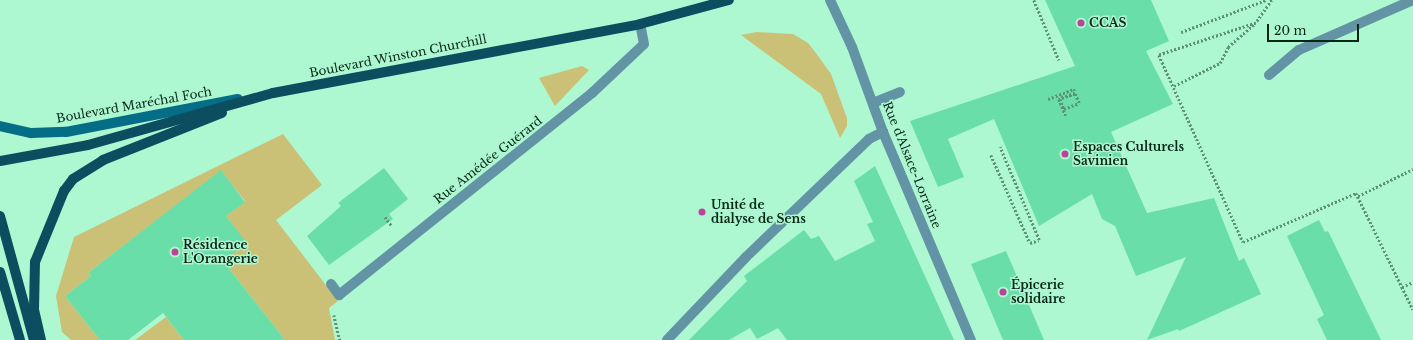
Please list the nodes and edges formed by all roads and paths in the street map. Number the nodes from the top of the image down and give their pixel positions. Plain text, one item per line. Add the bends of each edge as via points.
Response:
1 (729, 0) edge
2 (830, 0) edge
3 (1036, 0) edge
4 (1266, 0) edge
5 (1272, 0) edge
6 (1413, 0) edge
7 (1256, 23) junction
8 (640, 24) junction
9 (1181, 32) dead end
10 (1059, 60) dead end
11 (1269, 75) dead end
12 (1174, 86) junction
13 (900, 92) dead end
14 (273, 93) junction
15 (1048, 99) dead end
16 (873, 103) junction
17 (1066, 116) dead end
18 (0, 126) edge
19 (883, 132) junction
20 (1000, 147) dead end
21 (991, 155) dead end
22 (0, 161) edge
23 (1413, 169) edge
24 (1358, 196) junction
25 (0, 216) edge
26 (0, 272) edge
27 (1413, 282) edge
28 (331, 284) dead end
29 (1402, 287) junction
30 (1413, 310) edge
31 (20, 340) edge
32 (34, 340) edge
33 (41, 340) edge
34 (667, 340) edge
35 (971, 340) edge

1 - 8 main road, Boulevard Winston Churchill
2 - 16 street, Rue d'Alsace-Lorraine via 852,47
3 - 10 path
4 - 9 path
5 - 7 path
6 - 11 street via 1299,50
7 - 12 path via 1228,47 1220,63
7 - 12 path via 1159,55
8 - 14 main road, Boulevard Winston Churchill
8 - 28 street, Rue Amédée Guérard via 644,44 592,93 339,295
12 - 24 path via 1243,242 1356,192
13 - 16 street
14 - 18 main road, Boulevard Maréchal Foch via 66,132 31,133
14 - 22 main road, Boulevard Winston Churchill via 75,147
14 - 33 main road via 103,160 73,179 58,200 36,262 34,308
15 - 17 path via 1074,89 1075,93 1060,99 1062,104 1064,108 1078,103 1075,94 1065,98 1060,100
16 - 19 street, Rue d'Alsace-Lorraine
19 - 34 street via 863,144 746,257
19 - 35 street, Rue d'Alsace-Lorraine
20 - 21 path via 1039,240 1030,244
23 - 24 path
24 - 29 path
25 - 32 main road
26 - 31 main road
27 - 29 path
29 - 30 path

